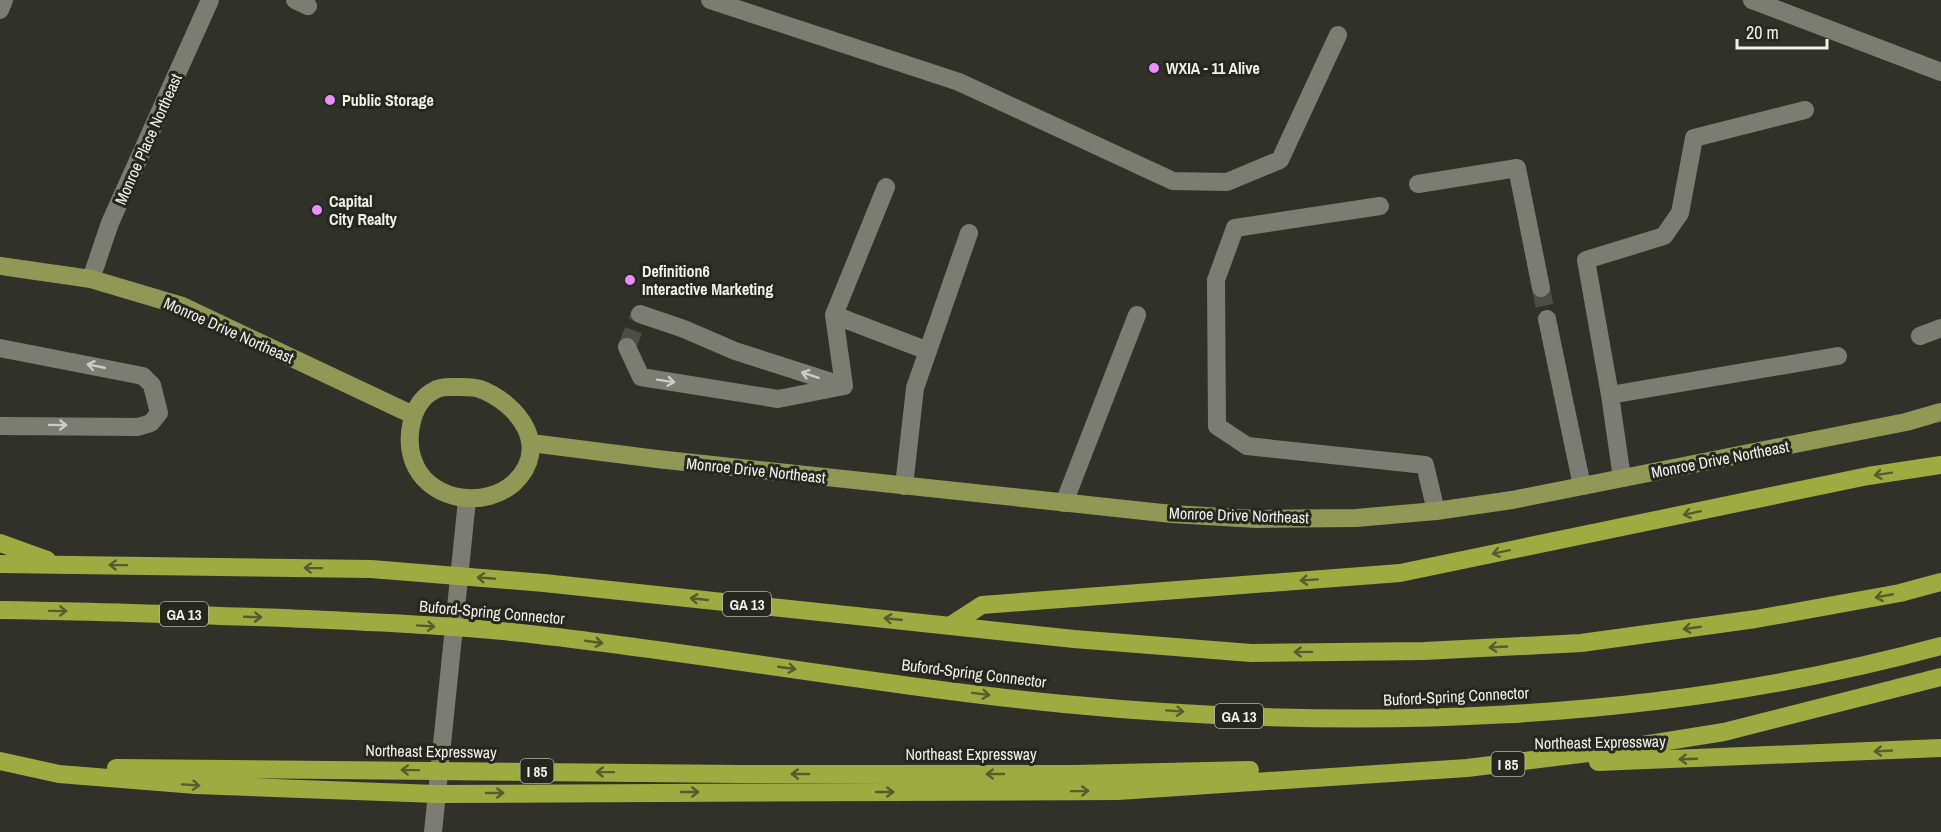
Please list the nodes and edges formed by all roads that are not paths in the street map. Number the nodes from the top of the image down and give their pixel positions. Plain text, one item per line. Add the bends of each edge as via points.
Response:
1 (4, 0) edge
2 (210, 0) edge
3 (710, 0) edge
4 (1752, 0) edge
5 (0, 10) edge
6 (1338, 35) dead end
7 (1941, 72) edge
8 (1805, 110) dead end
9 (1418, 184) dead end
10 (886, 187) dead end
11 (1380, 206) dead end
12 (969, 233) dead end
13 (0, 266) edge
14 (91, 279) junction
15 (1541, 288) tunnel mouth
16 (640, 314) dead end
17 (834, 315) junction
18 (1137, 315) dead end
19 (1547, 319) tunnel mouth
20 (1941, 328) edge
21 (1920, 336) dead end
22 (627, 347) dead end
23 (0, 348) edge
24 (928, 351) junction
25 (1838, 356) dead end
26 (844, 386) junction
27 (1610, 395) junction
28 (1941, 412) edge
29 (414, 415) junction
30 (0, 426) edge
31 (531, 443) junction
32 (1941, 465) edge
33 (1622, 478) junction
34 (904, 486) junction
35 (1582, 486) junction
36 (468, 500) junction
37 (1064, 503) junction
38 (1436, 511) junction
39 (0, 543) edge
40 (0, 564) edge
41 (60, 564) junction
42 (1941, 582) edge
43 (0, 610) edge
44 (951, 625) junction
45 (1941, 646) edge
46 (1941, 677) edge
47 (1941, 748) edge
48 (0, 761) edge
49 (0, 770) edge
50 (436, 794) junction
51 (433, 832) edge

1 - 5 street
2 - 14 street, Monroe Place Northeast via 110,223
3 - 6 street via 959,81 1173,182 1227,182 1280,160
4 - 7 street
8 - 27 street via 1694,138 1680,213 1664,236 1586,260
9 - 15 street via 1517,168
10 - 17 street
11 - 38 street via 1235,228 1216,280 1217,426 1246,446 1425,465
12 - 24 street
13 - 14 main road, Monroe Drive Northeast
14 - 29 main road, Monroe Drive Northeast via 182,306
26 -> 16 street via 735,351
17 - 24 street
17 - 26 street
18 - 37 street
19 - 35 street
20 - 21 street
22 -> 26 street via 641,377 778,399
30 -> 23 street via 138,427 151,423 159,413 152,385 143,376
24 - 34 street via 915,388
25 - 27 street
27 - 33 street
28 - 33 main road, Monroe Drive Northeast
29 - 31 main road via 435,389 477,387 502,399 520,414
29 - 36 main road via 408,441 416,468 434,488
31 - 34 main road, Monroe Drive Northeast
31 - 36 main road via 526,464 516,481 503,492
32 -> 44 highway via 1868,476 1400,573 982,605
33 - 35 main road, Monroe Drive Northeast
34 - 37 main road, Monroe Drive Northeast
35 - 38 main road, Monroe Drive Northeast
36 - 50 street
37 - 38 main road, Monroe Drive Northeast via 1257,519 1356,518
39 - 41 highway
40 - 41 highway, Buford-Spring Connector / GA 13
44 -> 41 highway, Buford-Spring Connector / GA 13 via 371,569
42 -> 44 highway, Buford-Spring Connector / GA 13 via 1756,620 1592,642 1436,650 1251,653
43 -> 45 highway, Buford-Spring Connector / GA 13 via 368,622 536,634 1066,704 1302,720 1436,719 1598,706 1740,689 1882,662
50 -> 46 highway via 1118,790 1467,768 1724,732
47 -> 49 highway, Northeast Expressway / I 85 via 1686,760 1075,774 182,767
48 -> 50 highway via 59,774 196,786
50 - 51 street

